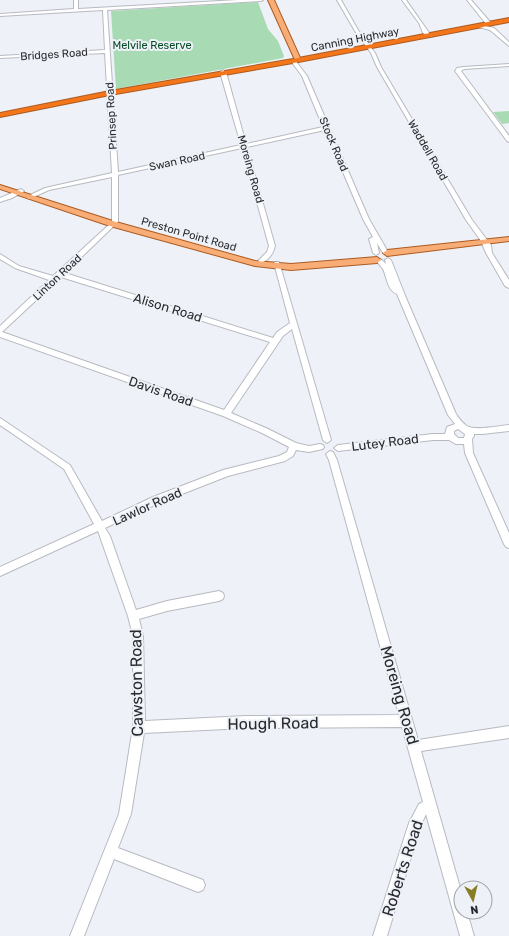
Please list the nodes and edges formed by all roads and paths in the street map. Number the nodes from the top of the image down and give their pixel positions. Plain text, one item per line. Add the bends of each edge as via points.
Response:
1 (76, 0) edge
2 (261, 0) edge
3 (271, 0) edge
4 (339, 0) edge
5 (404, 0) edge
6 (469, 0) edge
7 (104, 9) junction
8 (76, 10) junction
9 (276, 13) junction
10 (0, 15) edge
11 (509, 20) edge
12 (488, 23) junction
13 (428, 30) junction
14 (499, 34) junction
15 (509, 45) edge
16 (367, 46) junction
17 (293, 50) junction
18 (108, 51) junction
19 (311, 55) junction
20 (0, 57) edge
21 (295, 59) junction
22 (509, 65) edge
23 (225, 72) junction
24 (110, 93) junction
25 (0, 115) edge
26 (327, 128) junction
27 (509, 140) edge
28 (244, 146) junction
29 (115, 174) junction
30 (0, 186) edge
31 (19, 192) junction
32 (31, 196) junction
33 (0, 200) edge
34 (114, 223) junction
35 (509, 239) edge
36 (483, 243) junction
37 (0, 256) edge
38 (382, 257) junction
39 (261, 261) junction
40 (277, 265) junction
41 (57, 276) junction
42 (509, 286) edge
43 (294, 326) junction
44 (0, 330) edge
45 (0, 334) edge
46 (275, 341) junction
47 (226, 414) junction
48 (452, 415) junction
49 (0, 421) edge
50 (509, 428) edge
51 (467, 433) junction
52 (452, 434) junction
53 (327, 440) junction
54 (294, 446) junction
55 (320, 447) junction
56 (334, 451) junction
57 (469, 453) junction
58 (100, 526) junction
59 (509, 544) edge
60 (0, 572) edge
61 (219, 596) dead end
62 (133, 616) junction
63 (407, 721) junction
64 (139, 727) junction
65 (509, 732) edge
66 (415, 746) junction
67 (431, 805) junction
68 (112, 852) junction
69 (198, 885) dead end
70 (78, 936) edge
71 (380, 936) edge
72 (468, 936) edge

1 - 8 street
2 - 7 street
3 - 9 main road, Stock Road
4 - 16 street, Waddell Road
5 - 13 street
6 - 12 street
7 - 8 street
7 - 18 street, Prinsep Road
8 - 10 street
9 - 17 main road, Stock Road
9 - 21 main road, Stock Road via 275,18
11 - 12 highway, Canning Highway
12 - 13 highway, Canning Highway
12 - 14 street
12 - 14 street
13 - 16 highway, Canning Highway
14 - 15 street
16 - 19 highway, Canning Highway
16 - 21 highway, Canning Highway
16 - 36 street, Waddell Road
17 - 19 highway
17 - 21 main road, Stock Road
18 - 20 street, Bridges Road
18 - 24 street, Prinsep Road
19 - 21 highway, Canning Highway
21 - 23 highway, Canning Highway
21 - 26 street, Stock Road
22 - 27 street via 464,68 458,72
23 - 24 highway, Canning Highway
23 - 28 street, Moreing Road
24 - 25 highway, Canning Highway
24 - 29 street, Prinsep Road
26 - 28 street, Swan Road
26 - 38 street, Stock Road
28 - 29 street, Swan Road
28 - 39 street, Moreing Road via 272,246 270,254
29 - 32 street, Swan Road via 47,189
29 - 34 street, Prinsep Road
30 - 31 main road, Preston Point Road
31 - 32 main road, Preston Point Road
31 - 33 street
32 - 34 main road, Preston Point Road
34 - 39 main road, Preston Point Road
34 - 40 main road, Preston Point Road via 249,262
34 - 41 street, Linton Road
35 - 36 main road, Preston Point Road
36 - 38 main road, Preston Point Road
36 - 42 street
37 - 41 street, Alison Road via 18,267
38 - 40 main road, Preston Point Road
38 - 48 street, Stock Road via 389,279 402,298
39 - 40 main road, Preston Point Road
40 - 43 street
41 - 44 street, Linton Road
41 - 46 street, Alison Road
43 - 46 street via 285,329
43 - 53 street
45 - 47 street, Davis Road
46 - 47 street
47 - 54 street, Davis Road
48 - 51 street, Stock Road
48 - 52 street, Stock Road
49 - 58 street, Cawston Road via 67,467
50 - 51 street
51 - 52 street
51 - 52 street via 463,442
51 - 57 street
52 - 56 street, Lutey Road
52 - 57 street
53 - 55 street via 321,443
53 - 56 street via 335,442
54 - 55 street, Davis Road via 309,449
54 - 58 street, Lawlor Road via 290,454 282,459 226,473 156,500
55 - 56 street via 324,453
56 - 63 street, Moreing Road via 333,460
57 - 59 street
58 - 60 street, Lawlor Road
58 - 62 street, Cawston Road
61 - 62 street via 167,606
62 - 64 street, Cawston Road via 138,636
63 - 64 street, Hough Road via 246,722
63 - 66 street, Moreing Road
64 - 68 street, Cawston Road via 126,814
65 - 66 street
66 - 67 street, Moreing Road
67 - 71 street, Roberts Road via 423,808 415,823
67 - 72 street, Moreing Road
68 - 69 street
68 - 70 street, Cawston Road

